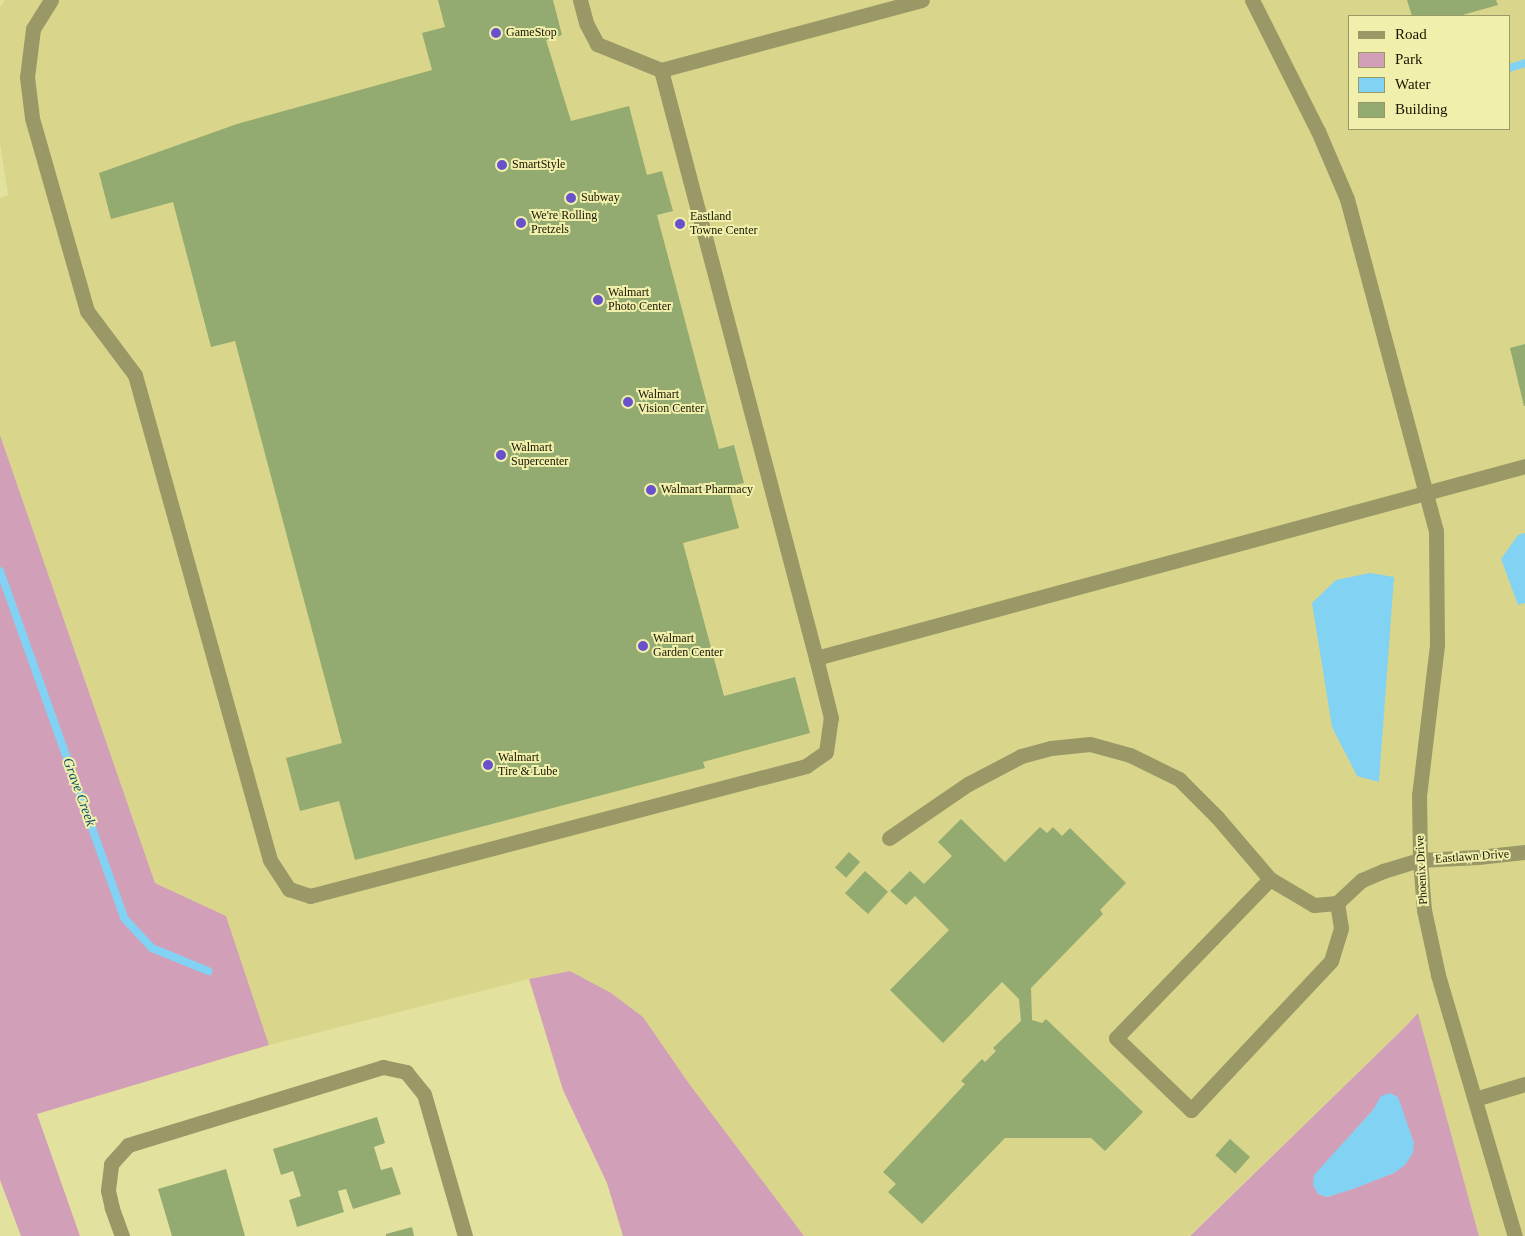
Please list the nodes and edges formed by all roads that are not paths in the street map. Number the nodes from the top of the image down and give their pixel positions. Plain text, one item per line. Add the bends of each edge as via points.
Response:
1 (51, 0) edge
2 (580, 0) edge
3 (922, 0) edge
4 (1252, 0) edge
5 (661, 70) junction
6 (1525, 466) edge
7 (1426, 493) junction
8 (816, 658) junction
9 (889, 838) dead end
10 (1525, 852) edge
11 (1420, 860) junction
12 (1270, 879) junction
13 (1337, 903) junction
14 (1525, 1084) edge
15 (1475, 1099) junction
16 (122, 1236) edge
17 (466, 1236) edge
18 (1515, 1236) edge

1 - 8 street via 33,29 27,77 32,118 87,311 136,375 270,860 290,889 310,896 806,766 826,752 831,718
2 - 5 street via 586,23 597,44
3 - 5 street
4 - 7 street, Phoenix Drive via 1318,131 1347,199
5 - 8 street
6 - 7 street
7 - 8 street
7 - 11 street, Phoenix Drive via 1436,531 1437,645 1419,795
9 - 12 street via 968,784 1021,756 1050,748 1090,744 1130,756 1179,779 1217,817
10 - 11 street, Eastlawn Drive
11 - 13 street, Eastlawn Drive via 1362,880
11 - 15 street, Phoenix Drive via 1424,910 1438,975
12 - 13 street via 1314,905
12 - 13 street via 1116,1038 1191,1110 1331,961 1341,928
14 - 15 street
15 - 18 street, Phoenix Drive
16 - 17 street via 108,1190 111,1164 128,1145 383,1067 406,1072 424,1094

